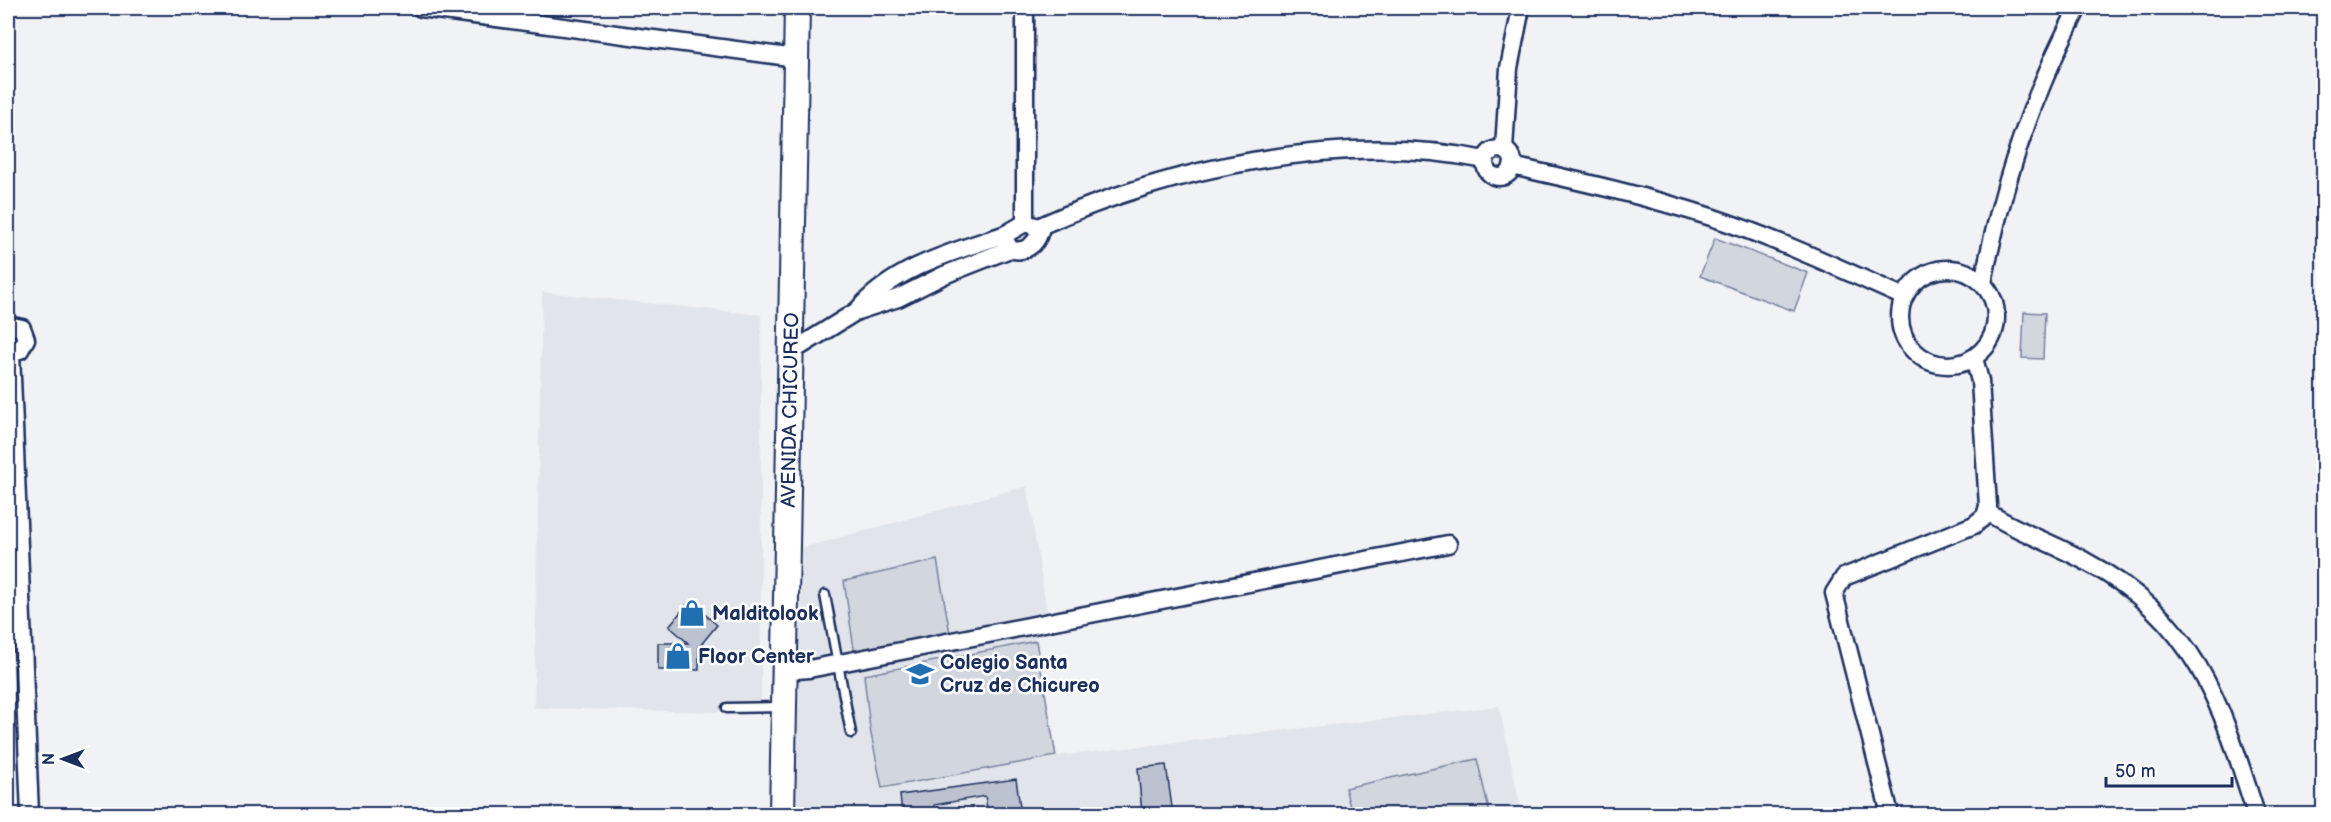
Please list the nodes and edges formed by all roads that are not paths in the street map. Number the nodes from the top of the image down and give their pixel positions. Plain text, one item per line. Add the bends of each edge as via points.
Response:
1 (421, 8) edge
2 (797, 8) edge
3 (1025, 8) edge
4 (1521, 8) edge
5 (2078, 8) edge
6 (796, 58) junction
7 (1504, 149) junction
8 (1485, 160) junction
9 (1512, 166) junction
10 (1031, 225) junction
11 (1008, 242) junction
12 (1983, 283) junction
13 (1904, 297) junction
14 (8, 325) edge
15 (9, 352) edge
16 (791, 352) junction
17 (1974, 358) junction
18 (1987, 512) junction
19 (1448, 544) dead end
20 (825, 595) dead end
21 (14, 605) edge
22 (838, 664) junction
23 (785, 671) junction
24 (784, 707) junction
25 (727, 708) dead end
26 (851, 733) dead end
27 (30, 814) edge
28 (782, 814) edge
29 (1890, 814) edge
30 (2256, 814) edge

1 - 6 street
2 - 6 main road, AVENIDA CHICUREO
3 - 10 street
4 - 7 street via 1509,68
5 - 12 street via 2044,81 2014,163
6 - 16 main road, AVENIDA CHICUREO
7 - 8 street via 1490,152
7 - 9 street via 1511,156
8 - 9 street via 1486,169 1493,176 1507,174
8 - 10 street via 1394,150 1267,160 1146,186
9 - 13 street via 1624,192 1712,218 1813,256
10 - 11 street
10 - 11 street via 1039,235 1033,244 1020,251
11 - 16 street via 898,298 857,311
12 - 13 street via 1958,269 1940,269 1923,276
12 - 17 street via 1995,305 1996,322 1992,339
13 - 17 street via 1902,329 1914,351 1943,365
14 - 15 street via 18,325 26,335 23,348
15 - 21 street
16 - 23 main road, AVENIDA CHICUREO
17 - 18 street via 1980,381
18 - 29 street via 1974,525 1849,574 1836,586 1834,600
18 - 30 street via 2014,530 2102,571 2138,597 2174,632 2216,695
19 - 22 street
20 - 22 lane
21 - 27 street
22 - 23 street
22 - 26 lane
23 - 24 main road, AVENIDA CHICUREO
24 - 25 lane
24 - 28 main road, AVENIDA CHICUREO

